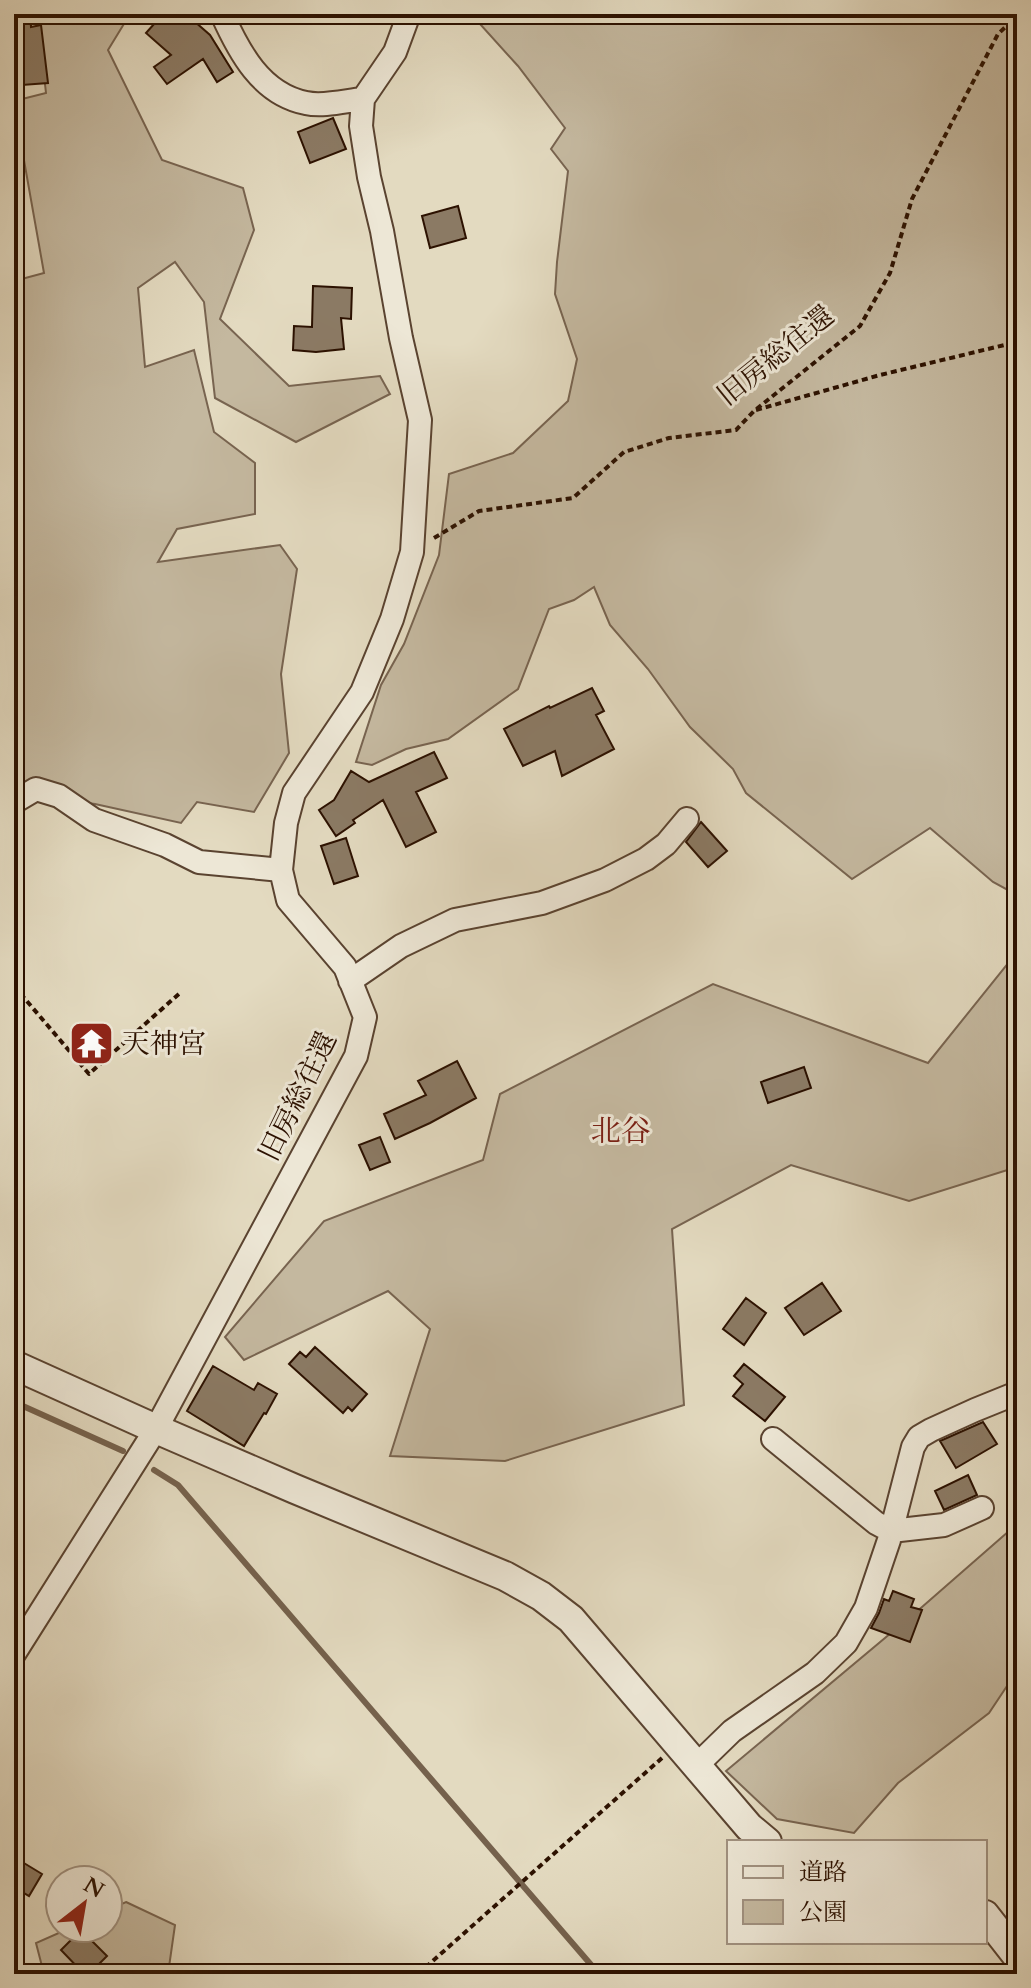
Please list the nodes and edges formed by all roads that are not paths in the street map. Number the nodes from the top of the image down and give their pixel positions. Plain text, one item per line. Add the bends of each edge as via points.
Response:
1 (222, 14) edge
2 (409, 14) edge
3 (363, 99) junction
4 (14, 802) edge
5 (687, 819) dead end
6 (281, 870) junction
7 (350, 981) junction
8 (14, 1365) edge
9 (1017, 1393) edge
10 (156, 1429) junction
11 (773, 1439) dead end
12 (982, 1508) dead end
13 (891, 1531) junction
14 (14, 1654) edge
15 (696, 1766) junction
16 (765, 1840) edge
17 (987, 1918) edge
18 (1017, 1956) edge

1 - 3 street via 261,79 285,97 308,104
2 - 3 street via 395,52
3 - 6 street, 旧房総往還 via 361,126 369,177 420,420 412,552 362,692 294,793
4 - 6 street via 36,789 59,796 94,820 199,862
5 - 7 street via 646,859 605,880 542,903 455,920 401,946
6 - 7 street, 旧房総往還 via 288,900 345,967
7 - 10 street, 旧房総往還 via 365,1017 356,1056
8 - 10 street
9 - 13 street via 919,1437
10 - 14 street, 旧房総往還
10 - 15 street via 505,1576 541,1596 571,1619
11 - 13 street
12 - 13 street via 944,1525
13 - 15 street via 866,1608 846,1643 815,1673 732,1731
15 - 16 street
17 - 18 street

